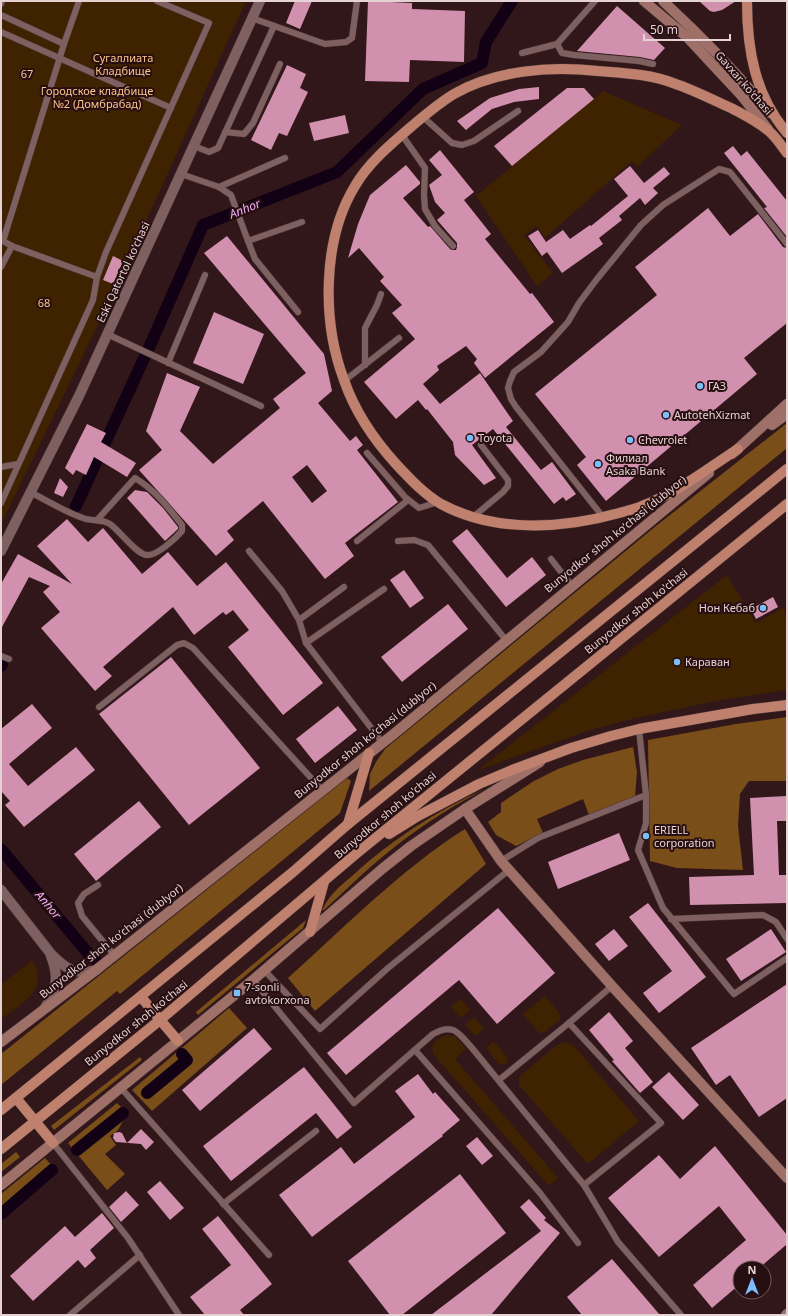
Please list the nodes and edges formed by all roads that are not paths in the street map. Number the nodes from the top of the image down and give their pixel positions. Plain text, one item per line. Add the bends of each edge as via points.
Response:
1 (2, 1) edge
2 (79, 1) edge
3 (157, 1) edge
4 (260, 1) edge
5 (357, 1) edge
6 (595, 1) edge
7 (644, 1) edge
8 (663, 1) edge
9 (748, 1) edge
10 (1, 4) edge
11 (1, 15) edge
12 (252, 18) junction
13 (274, 26) junction
14 (1, 32) edge
15 (64, 44) junction
16 (557, 44) junction
17 (522, 53) dead end
18 (60, 58) junction
19 (280, 64) dead end
20 (653, 64) dead end
21 (171, 108) junction
22 (518, 111) dead end
23 (423, 117) junction
24 (785, 131) edge
25 (225, 132) junction
26 (772, 134) junction
27 (402, 135) junction
28 (194, 146) junction
29 (787, 153) edge
30 (285, 158) dead end
31 (181, 174) junction
32 (219, 187) junction
33 (302, 222) dead end
34 (2, 241) edge
35 (248, 242) junction
36 (787, 244) edge
37 (12, 246) junction
38 (453, 246) dead end
39 (1, 267) edge
40 (205, 275) dead end
41 (97, 277) junction
42 (381, 294) dead end
43 (298, 312) dead end
44 (107, 334) junction
45 (399, 338) dead end
46 (168, 363) junction
47 (365, 364) junction
48 (344, 381) junction
49 (787, 404) edge
50 (261, 406) dead end
51 (787, 414) edge
52 (481, 445) dead end
53 (738, 449) junction
54 (366, 453) dead end
55 (18, 464) junction
56 (1, 467) edge
57 (787, 468) edge
58 (30, 492) junction
59 (408, 500) junction
60 (438, 502) junction
61 (1, 503) edge
62 (787, 504) edge
63 (787, 511) edge
64 (473, 517) junction
65 (602, 517) junction
66 (98, 519) junction
67 (751, 533) junction
68 (357, 541) dead end
69 (398, 541) dead end
70 (1, 551) edge
71 (249, 551) dead end
72 (551, 559) dead end
73 (572, 586) junction
74 (344, 587) dead end
75 (384, 589) dead end
76 (299, 620) junction
77 (506, 640) junction
78 (306, 643) junction
79 (1, 656) edge
80 (9, 659) dead end
81 (787, 705) edge
82 (99, 707) dead end
83 (639, 729) junction
84 (382, 742) junction
85 (369, 753) junction
86 (548, 757) junction
87 (322, 790) junction
88 (646, 795) junction
89 (465, 809) junction
90 (348, 824) junction
91 (357, 853) junction
92 (501, 861) junction
93 (508, 870) junction
94 (324, 882) junction
95 (98, 885) dead end
96 (1, 890) edge
97 (671, 919) junction
98 (310, 932) junction
99 (787, 939) edge
100 (51, 954) junction
101 (114, 955) junction
102 (787, 958) edge
103 (96, 970) junction
104 (264, 970) junction
105 (253, 980) junction
106 (612, 986) junction
107 (140, 997) junction
108 (45, 1008) junction
109 (160, 1020) junction
110 (569, 1023) junction
111 (178, 1041) junction
112 (1, 1042) edge
113 (415, 1050) junction
114 (499, 1080) junction
115 (121, 1088) junction
116 (16, 1098) junction
117 (1, 1110) edge
118 (36, 1122) junction
119 (316, 1131) dead end
120 (53, 1143) junction
121 (1, 1149) edge
122 (787, 1178) edge
123 (1, 1185) edge
124 (584, 1185) junction
125 (223, 1204) junction
126 (578, 1243) dead end
127 (140, 1255) junction
128 (269, 1255) dead end
129 (70, 1315) edge
130 (179, 1315) edge
131 (681, 1315) edge

1 - 10 lane
2 - 15 lane
3 - 21 lane via 209,23
4 - 12 street, Eski Qatortol ko'chasi
5 - 13 lane via 352,38 346,42 325,44
6 - 16 lane
7 - 26 street, Gavxar ko'chasi via 688,38
8 - 24 street, Gavxar ko'chasi via 699,34
9 - 24 main road via 748,34 752,65 764,96
11 - 15 lane
12 - 13 lane
12 - 28 street, Eski Qatortol ko'chasi
13 - 25 lane
14 - 18 lane
15 - 18 lane
16 - 17 lane
16 - 20 lane via 562,53 574,56
18 - 21 lane
18 - 34 lane
19 - 25 lane via 254,123 244,134
21 - 41 lane
22 - 23 lane via 474,141 462,145 452,143
23 - 26 main road via 454,94 487,80 552,69 587,70 672,82 741,114
23 - 27 main road
25 - 28 lane via 218,148 209,152
26 - 29 main road, Gavxar ko'chasi
27 - 38 lane via 426,168 426,209 435,226
27 - 48 main road via 375,160 355,185 334,236 329,291 330,321
28 - 31 street, Eski Qatortol ko'chasi
30 - 32 lane
31 - 32 lane
31 - 44 street, Eski Qatortol ko'chasi
32 - 35 lane via 231,195
33 - 35 lane
34 - 37 lane
35 - 43 lane via 256,259
36 - 65 lane via 730,172 719,169 664,205 641,225 597,279 568,322 541,352 514,372 508,388 511,399
37 - 39 lane
37 - 41 lane
40 - 46 lane
41 - 55 lane via 93,300
42 - 47 lane via 365,328
44 - 46 lane
44 - 58 street, Eski Qatortol ko'chasi
45 - 47 lane
46 - 50 lane
47 - 48 lane
48 - 60 main road via 358,411 388,455 413,483
49 - 53 street, Bunyodkor shoh koʻchasi (dublyor)
51 - 53 street, Bunyodkor shoh koʻchasi (dublyor)
52 - 64 lane via 508,480 508,486
53 - 65 main road via 679,488 641,506
53 - 73 street, Bunyodkor shoh koʻchasi (dublyor)
54 - 59 lane
55 - 56 lane
55 - 61 lane
57 - 90 main road, Bunyodkor shoh ko'chasi
58 - 66 lane via 85,519
58 - 70 street, Eski Qatortol ko'chasi
59 - 60 lane via 419,508
59 - 68 lane
60 - 64 main road
62 - 67 main road, Bunyodkor shoh ko'chasi
63 - 67 main road
64 - 65 main road via 531,525 562,525
66 - 66 lane via 112,526 145,556 153,555 182,531 182,525 160,498 135,478
67 - 91 main road, Bunyodkor shoh ko'chasi
69 - 77 lane via 414,540 428,545
71 - 76 lane via 282,591
72 - 73 lane
73 - 77 street, Bunyodkor shoh koʻchasi (dublyor)
74 - 76 lane
75 - 78 lane
76 - 78 lane
77 - 84 street, Bunyodkor shoh koʻchasi (dublyor)
78 - 84 lane
79 - 80 lane
81 - 83 main road
82 - 87 lane via 184,643 193,648
83 - 86 main road
83 - 88 lane
84 - 85 street, Bunyodkor shoh koʻchasi (dublyor)
85 - 87 street, Bunyodkor shoh koʻchasi (dublyor)
85 - 90 main road
86 - 89 street
86 - 91 main road via 479,784 418,816
87 - 101 street, Bunyodkor shoh koʻchasi (dublyor)
88 - 92 lane via 538,838
88 - 97 lane via 646,823 638,850 663,908
89 - 92 street
89 - 98 street via 382,869
90 - 107 main road, Bunyodkor shoh ko'chasi via 294,872
91 - 94 main road, Bunyodkor shoh ko'chasi
92 - 93 street
93 - 104 lane via 388,968 320,1029
93 - 106 street
94 - 98 main road
94 - 109 main road, Bunyodkor shoh ko'chasi
95 - 101 lane via 84,894 78,903 82,916
96 - 100 street
97 - 99 lane via 763,915 776,922
97 - 102 lane via 734,994
98 - 104 street
100 - 103 street via 72,971 79,973
100 - 108 street via 56,967 56,981 53,994
101 - 103 street, Bunyodkor shoh koʻchasi (dublyor)
103 - 108 street, Bunyodkor shoh koʻchasi (dublyor)
104 - 105 street
105 - 111 street
105 - 113 lane via 354,1103
106 - 110 lane
106 - 122 street
107 - 109 main road
107 - 116 main road, Bunyodkor shoh ko'chasi
108 - 112 street, Bunyodkor shoh koʻchasi (dublyor)
109 - 111 main road
109 - 118 main road, Bunyodkor shoh ko'chasi
110 - 114 lane
110 - 124 lane via 661,1123
111 - 115 street
113 - 114 lane via 433,1034 451,1028
113 - 126 lane via 540,1193
114 - 124 lane
115 - 120 street
115 - 125 lane
116 - 117 main road, Bunyodkor shoh ko'chasi
116 - 118 main road
118 - 120 main road
118 - 121 main road, Bunyodkor shoh ko'chasi
119 - 125 lane
120 - 123 street
120 - 127 lane
124 - 131 lane via 618,1242
125 - 128 lane
127 - 129 lane
127 - 130 lane

